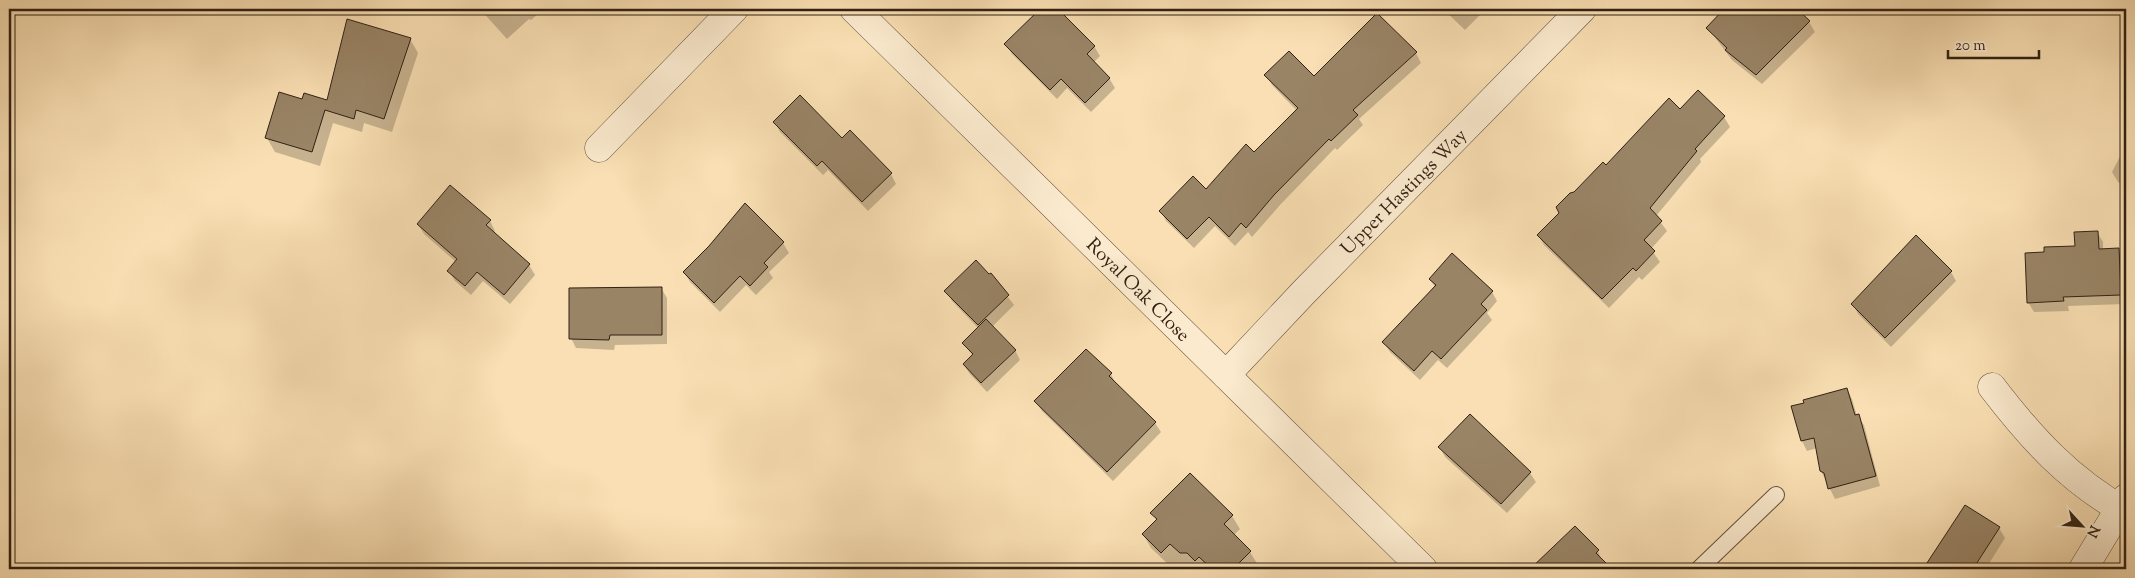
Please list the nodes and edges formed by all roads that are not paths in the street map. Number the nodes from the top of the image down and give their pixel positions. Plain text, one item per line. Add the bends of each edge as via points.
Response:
1 (734, 9) edge
2 (854, 9) edge
3 (1582, 9) edge
4 (599, 148) dead end
5 (1226, 375) junction
6 (1992, 387) dead end
7 (1776, 495) dead end
8 (2124, 506) edge
9 (1423, 569) edge
10 (1698, 569) edge
11 (2083, 569) edge

1 - 4 street
2 - 5 street, Royal Oak Close
3 - 5 street, Upper Hastings Way
5 - 9 street, Royal Oak Close
6 - 8 street via 2024,430 2054,460 2096,493
7 - 10 lane
8 - 11 street

